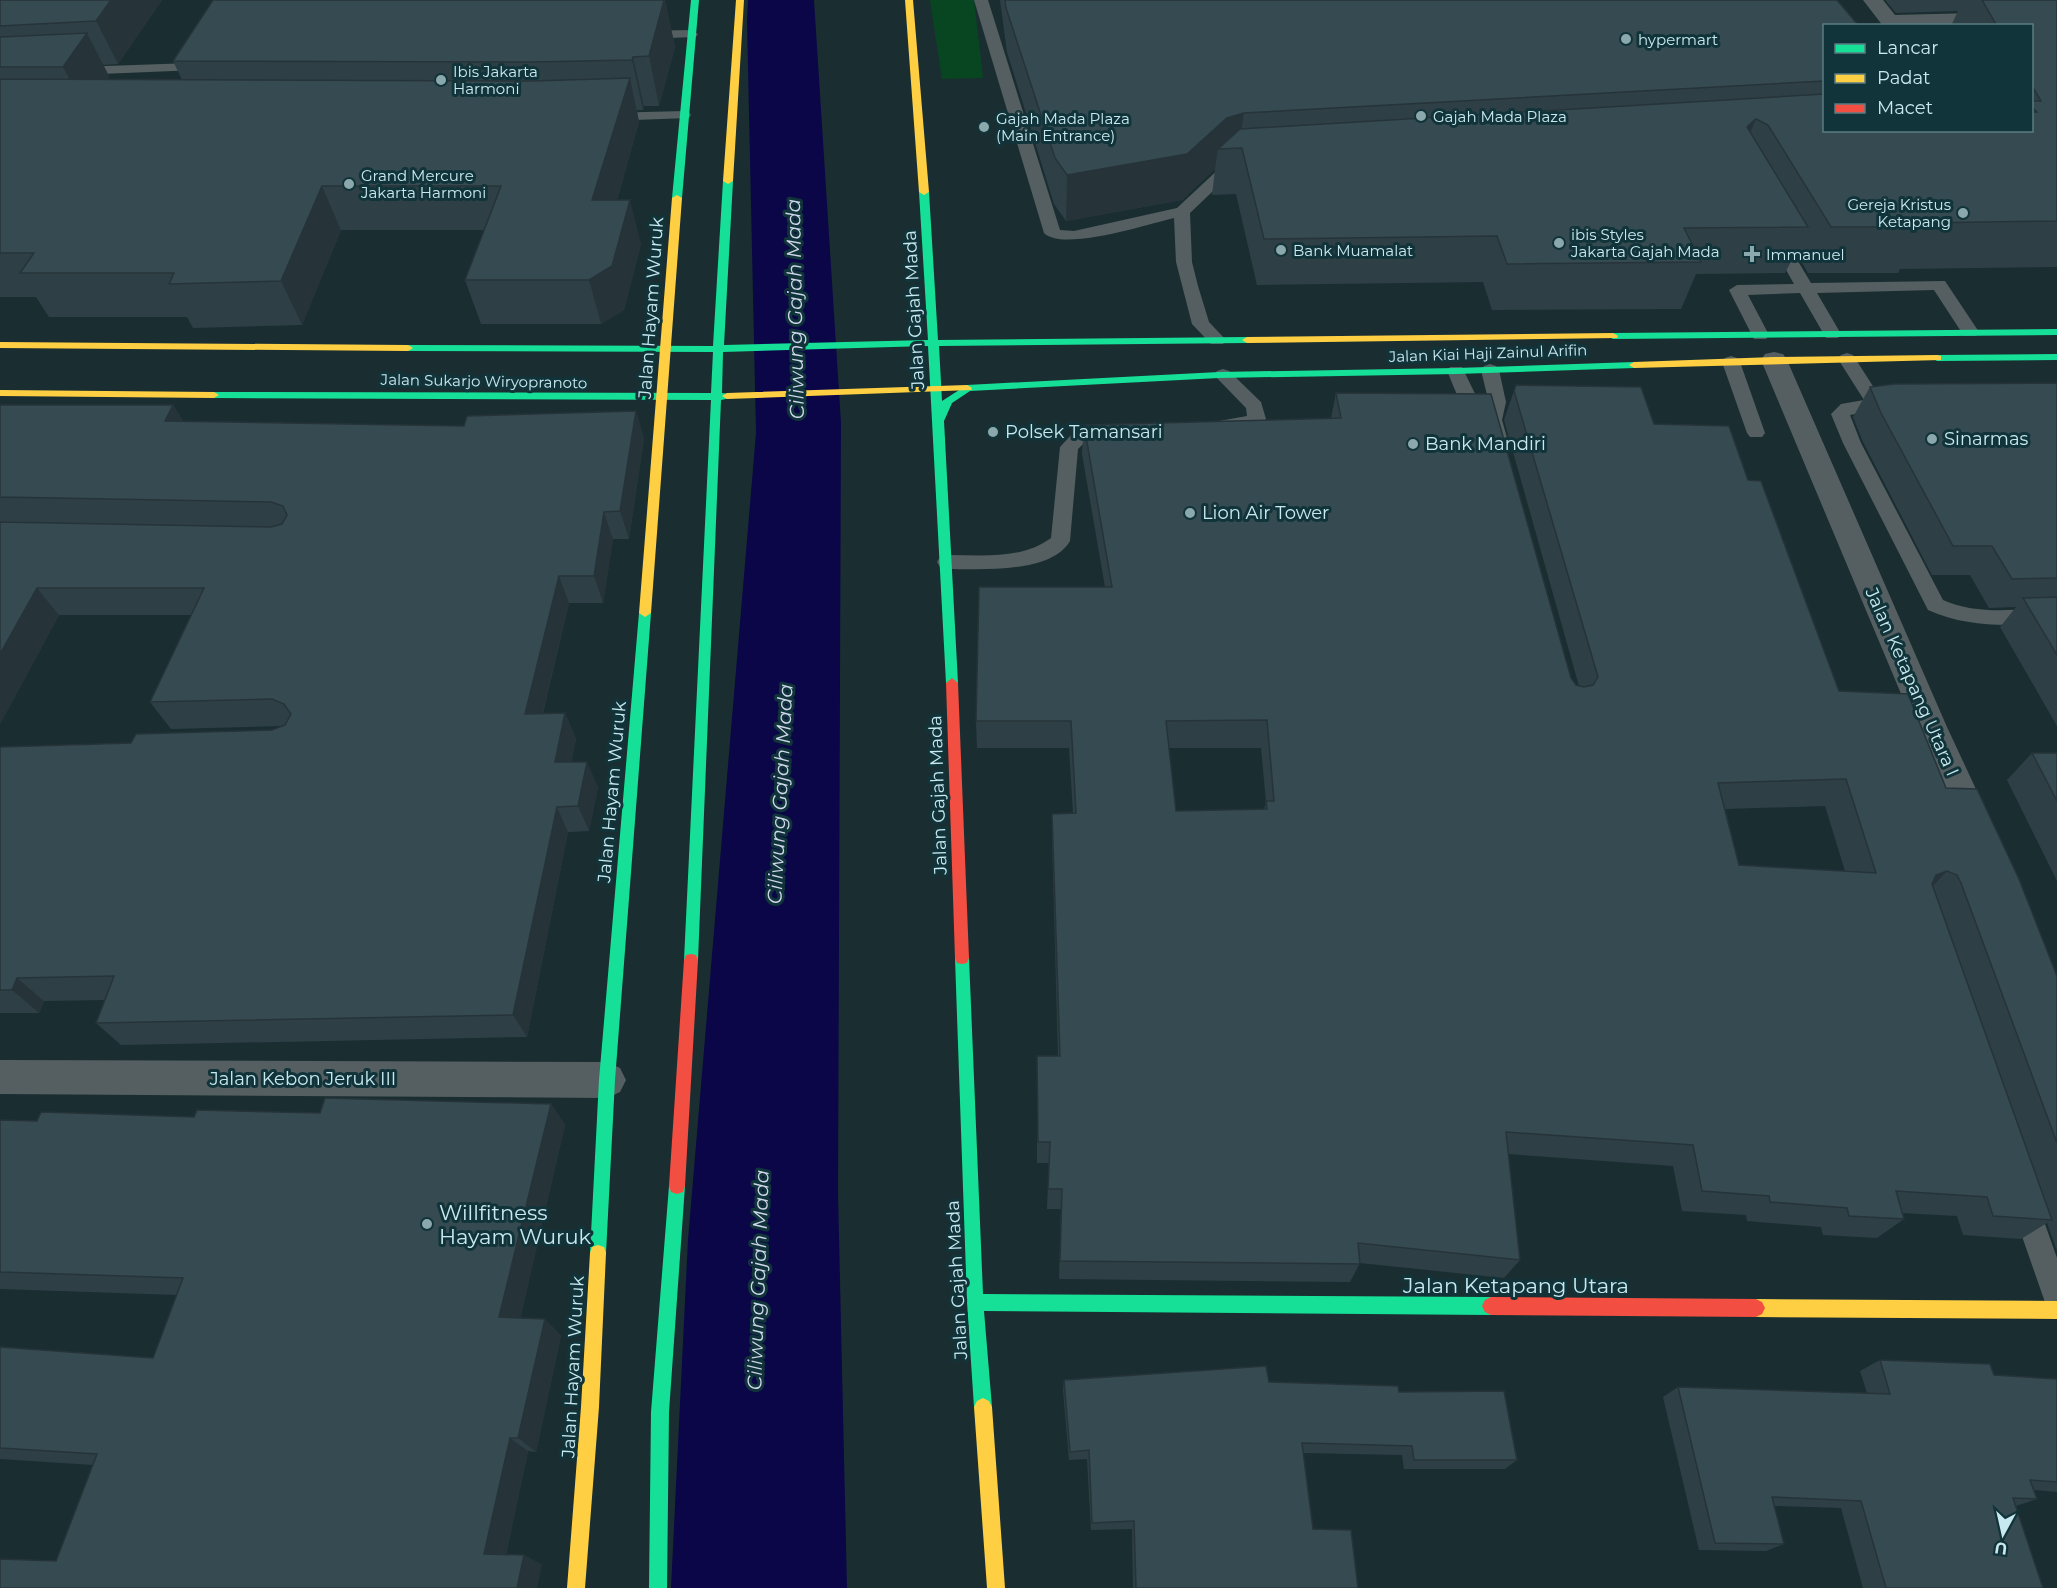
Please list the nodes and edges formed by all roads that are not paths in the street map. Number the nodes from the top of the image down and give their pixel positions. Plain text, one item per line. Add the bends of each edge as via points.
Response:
1 (695, 0) edge
2 (740, 0) edge
3 (909, 0) edge
4 (981, 0) edge
5 (1873, 0) edge
6 (2057, 17) edge
7 (1892, 23) edge
8 (691, 34) junction
9 (631, 35) edge
10 (192, 67) edge
11 (68, 72) edge
12 (684, 115) junction
13 (591, 117) edge
14 (1255, 165) edge
15 (1182, 212) junction
16 (1766, 221) edge
17 (1805, 289) junction
18 (1970, 332) junction
19 (2057, 332) edge
20 (1832, 334) junction
21 (934, 343) junction
22 (0, 345) edge
23 (1767, 347) junction
24 (720, 349) junction
25 (666, 350) junction
26 (2057, 357) edge
27 (1220, 358) junction
28 (1847, 359) junction
29 (1731, 362) junction
30 (1490, 370) junction
31 (1456, 372) junction
32 (967, 388) junction
33 (936, 389) junction
34 (0, 393) edge
35 (717, 397) junction
36 (662, 398) junction
37 (1875, 405) junction
38 (1899, 405) edge
39 (1493, 420) junction
40 (938, 422) junction
41 (1212, 426) edge
42 (1133, 432) edge
43 (1756, 433) dead end
44 (1502, 454) edge
45 (947, 562) junction
46 (2057, 615) edge
47 (1989, 853) edge
48 (0, 1077) edge
49 (607, 1080) junction
50 (2016, 1179) edge
51 (2057, 1298) edge
52 (975, 1302) junction
53 (2057, 1310) edge
54 (576, 1588) edge
55 (658, 1588) edge
56 (996, 1588) edge

1 - 8 main road, Jalan Hayam Wuruk
2 - 24 main road
3 - 21 main road, Jalan Gajah Mada
4 - 15 lane via 1050,230 1055,235 1074,237
5 - 7 street
6 - 7 street
8 - 9 lane
8 - 12 main road, Jalan Hayam Wuruk
10 - 11 lane
12 - 13 lane
12 - 25 main road, Jalan Hayam Wuruk
14 - 15 lane via 1228,168
15 - 27 lane via 1184,262 1190,286 1201,324
16 - 17 lane
17 - 18 lane via 1939,285
17 - 20 lane
17 - 23 lane via 1737,290
18 - 19 main road, Jalan Kiai Haji Zainul Arifin
18 - 20 main road, Jalan Kiai Haji Zainul Arifin
20 - 23 main road, Jalan Kiai Haji Zainul Arifin
21 - 24 main road, Jalan Sukarjo Wiryopranoto
21 - 27 main road, Jalan Kiai Haji Zainul Arifin
21 - 33 main road, Jalan Gajah Mada
22 - 25 main road, Jalan Sukarjo Wiryopranoto via 124,352
23 - 27 main road, Jalan Kiai Haji Zainul Arifin
23 - 28 main road, Jalan Kiai Haji Zainul Arifin
23 - 29 main road, Jalan Kiai Haji Zainul Arifin
23 - 47 street, Jalan Ketapang Utara I
24 - 25 main road, Jalan Sukarjo Wiryopranoto
24 - 35 main road
25 - 36 main road, Jalan Hayam Wuruk
26 - 28 main road, Jalan Kiai Haji Zainul Arifin
27 - 31 main road, Jalan Kiai Haji Zainul Arifin
27 - 32 main road, Jalan Kiai Haji Zainul Arifin
27 - 41 lane via 1255,406 1257,418
28 - 37 lane
29 - 30 main road, Jalan Kiai Haji Zainul Arifin
29 - 43 lane
30 - 31 main road, Jalan Kiai Haji Zainul Arifin
30 - 39 lane via 1498,399
31 - 39 lane via 1474,409
32 - 33 main road, Jalan Sukarjo Wiryopranoto
32 - 40 main road via 946,402
33 - 35 main road, Jalan Sukarjo Wiryopranoto
33 - 40 main road, Jalan Gajah Mada
34 - 36 main road, Jalan Sukarjo Wiryopranoto via 101,389
35 - 36 main road, Jalan Sukarjo Wiryopranoto
35 - 55 main road via 687,1046 660,1412
36 - 49 main road, Jalan Hayam Wuruk
37 - 38 lane
37 - 46 lane via 1847,408 1840,414 1851,443 1935,605 1971,618
39 - 44 lane
40 - 45 main road, Jalan Gajah Mada
42 - 45 lane via 1079,438 1069,447 1060,541 1048,552 1010,560
45 - 52 main road, Jalan Gajah Mada
48 - 49 street, Jalan Kebon Jeruk III
49 - 54 main road, Jalan Hayam Wuruk
50 - 51 lane
52 - 53 main road, Jalan Ketapang Utara
52 - 56 main road, Jalan Gajah Mada

